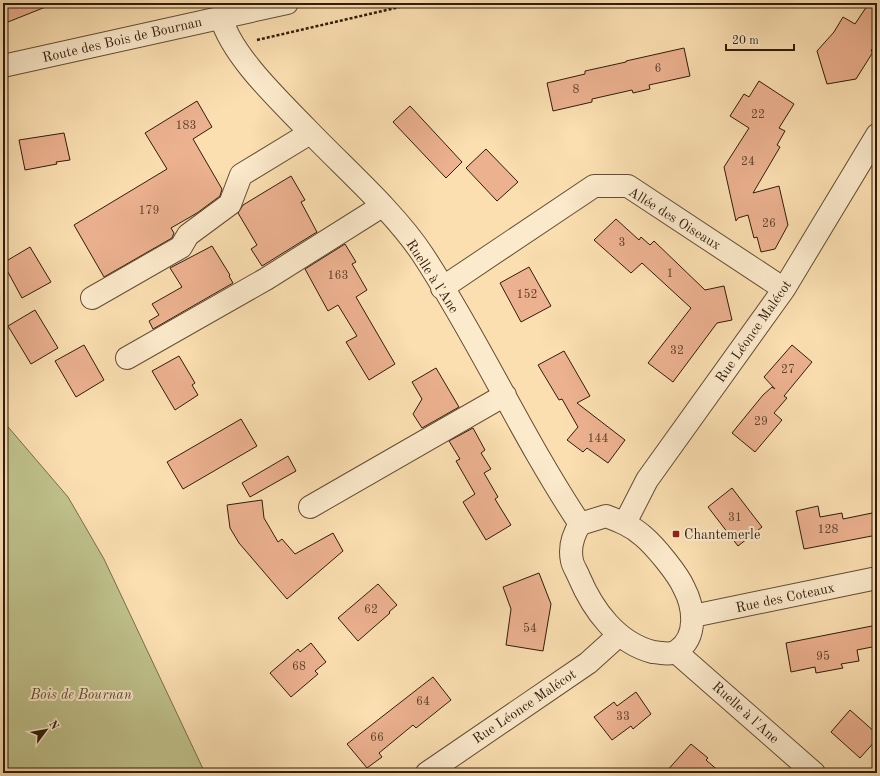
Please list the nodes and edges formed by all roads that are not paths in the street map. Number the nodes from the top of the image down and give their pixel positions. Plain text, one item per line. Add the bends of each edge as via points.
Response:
1 (288, 3) edge
2 (221, 17) junction
3 (3, 66) edge
4 (310, 133) junction
5 (877, 135) edge
6 (382, 206) junction
7 (442, 288) junction
8 (784, 289) junction
9 (92, 298) dead end
10 (127, 358) dead end
11 (505, 396) junction
12 (310, 507) dead end
13 (625, 523) junction
14 (580, 524) junction
15 (877, 578) edge
16 (693, 616) junction
17 (619, 635) junction
18 (676, 652) junction
19 (427, 773) edge
20 (814, 773) edge

1 - 2 street, Route des Bois de Bournan
2 - 3 street, Route des Bois de Bournan
2 - 4 street, Ruelle à l'Ane via 225,32 266,88
4 - 6 street, Ruelle à l'Ane
4 - 9 street via 241,175 230,204 188,235 181,247
5 - 8 street, Rue Léonce Malécot
6 - 7 street, Ruelle à l'Ane via 422,254
6 - 10 street via 266,279
7 - 8 street, Allée des Oiseaux via 594,186 628,186
7 - 11 street, Ruelle à l'Ane
8 - 13 street, Rue Léonce Malécot via 647,480
11 - 12 street
11 - 14 street, Ruelle à l'Ane via 553,484
13 - 14 street via 606,516
13 - 16 street via 643,536 676,577 684,588
14 - 17 street via 572,538 572,561 588,599
15 - 16 street, Rue des Coteaux
16 - 18 street via 690,637
17 - 18 street via 646,650 662,654
17 - 19 street, Rue Léonce Malécot via 588,663
18 - 20 street, Ruelle à l'Ane

